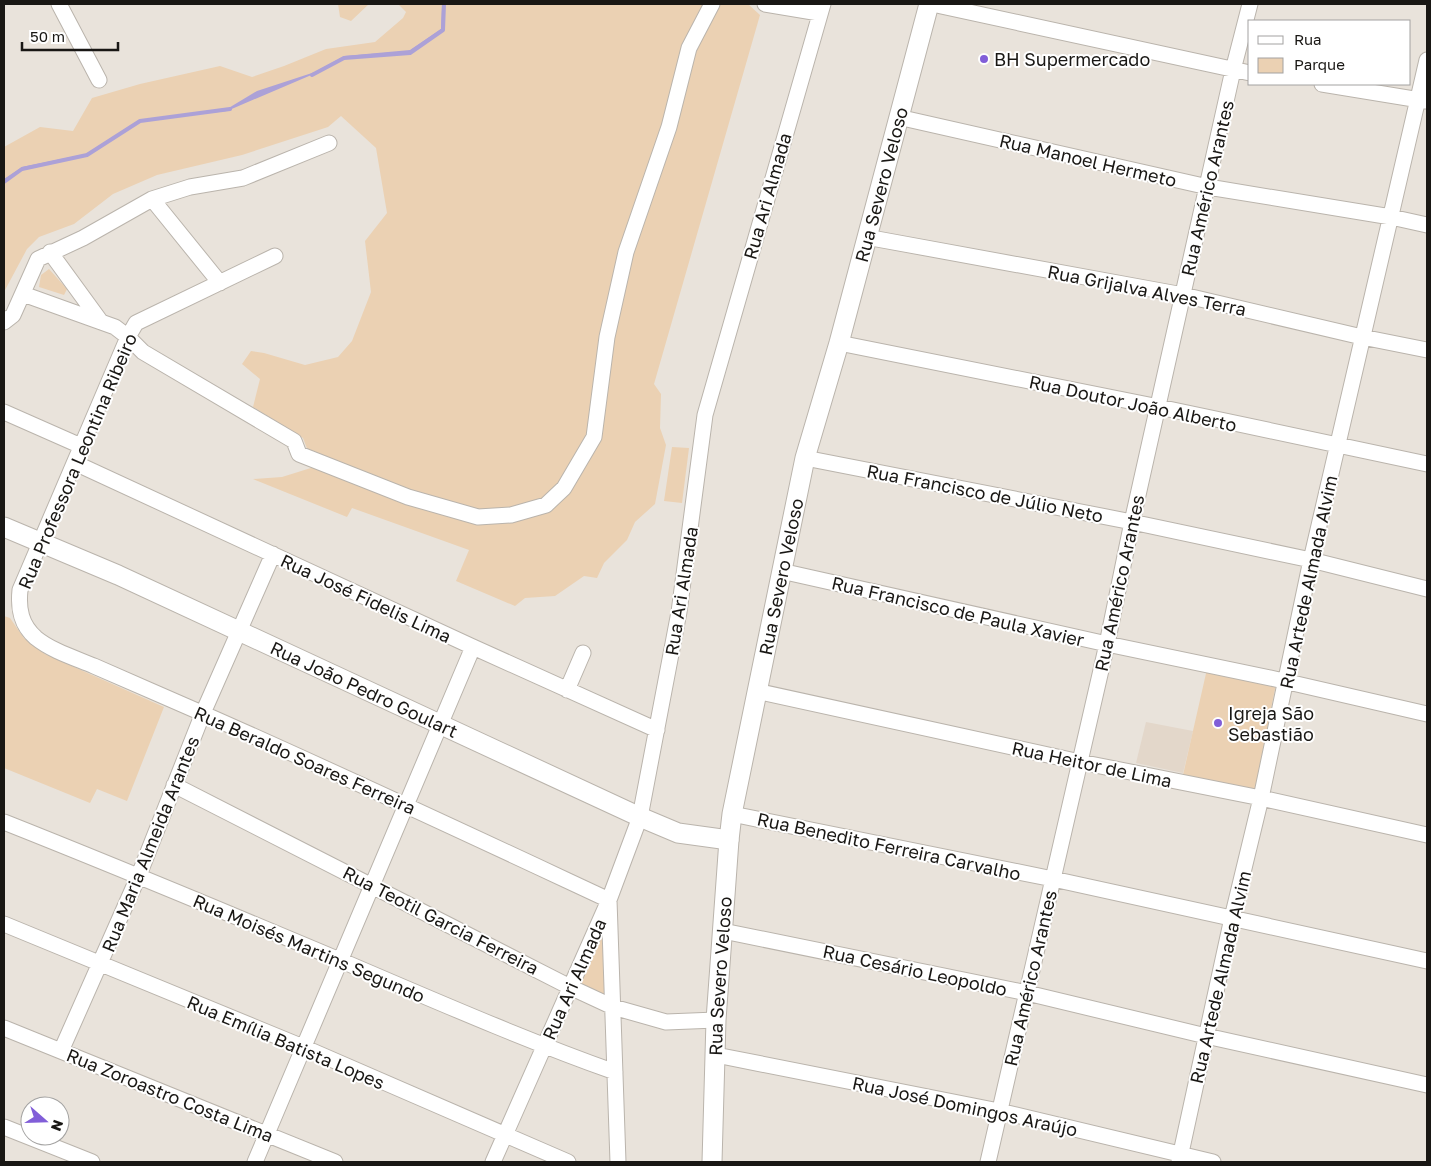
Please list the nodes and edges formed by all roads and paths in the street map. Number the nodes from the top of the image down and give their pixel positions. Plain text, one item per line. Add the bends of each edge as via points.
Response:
1 (59, 4) edge
2 (712, 4) edge
3 (765, 4) edge
4 (930, 4) edge
5 (1250, 4) edge
6 (821, 8) edge
7 (1427, 60) edge
8 (1233, 70) junction
9 (1248, 72) edge
10 (99, 80) dead end
11 (1328, 85) edge
12 (1422, 100) edge
13 (898, 117) junction
14 (329, 143) dead end
15 (1208, 187) junction
16 (152, 199) junction
17 (1391, 217) junction
18 (1427, 225) edge
19 (866, 237) junction
20 (50, 252) junction
21 (276, 256) dead end
22 (220, 282) junction
23 (23, 294) junction
24 (1183, 295) junction
25 (4, 322) edge
26 (101, 322) junction
27 (128, 337) junction
28 (1362, 337) junction
29 (838, 343) junction
30 (1427, 350) edge
31 (1158, 407) junction
32 (4, 412) edge
33 (81, 446) junction
34 (1337, 446) junction
35 (805, 458) junction
36 (75, 463) junction
37 (1427, 464) edge
38 (1132, 522) junction
39 (4, 527) edge
40 (40, 543) junction
41 (273, 554) junction
42 (1311, 560) junction
43 (781, 572) junction
44 (1427, 590) edge
45 (19, 605) joint
46 (240, 633) junction
47 (1106, 644) junction
48 (472, 647) junction
49 (583, 653) dead end
50 (1286, 681) junction
51 (567, 690) junction
52 (756, 691) junction
53 (203, 713) junction
54 (1427, 714) edge
55 (439, 726) junction
56 (657, 730) junction
57 (1080, 762) junction
58 (174, 786) junction
59 (1261, 798) junction
60 (406, 805) junction
61 (732, 814) junction
62 (640, 817) junction
63 (4, 822) edge
64 (1427, 835) edge
65 (728, 840) junction
66 (139, 875) junction
67 (1052, 880) junction
68 (372, 885) junction
69 (609, 900) junction
70 (1232, 918) junction
71 (4, 924) edge
72 (723, 931) junction
73 (340, 960) junction
74 (1427, 961) edge
75 (100, 964) junction
76 (570, 987) junction
77 (1028, 993) junction
78 (614, 1007) junction
79 (716, 1020) junction
80 (4, 1028) edge
81 (1206, 1036) junction
82 (544, 1046) junction
83 (303, 1047) junction
84 (61, 1051) junction
85 (716, 1056) junction
86 (615, 1072) junction
87 (1427, 1085) edge
88 (999, 1111) junction
89 (4, 1127) edge
90 (267, 1134) junction
91 (505, 1136) junction
92 (1179, 1159) edge
93 (92, 1162) edge
94 (255, 1162) edge
95 (335, 1162) edge
96 (494, 1162) edge
97 (568, 1162) edge
98 (618, 1162) edge
99 (712, 1162) edge
100 (988, 1162) edge
101 (1213, 1162) edge

1 - 10 street
2 - 27 street via 689,48 669,127 626,252 608,337 594,437 564,488 546,505 511,515 478,517 408,497 299,454 294,441 143,352
3 - 6 street
4 - 8 street
4 - 13 street, Rua Severo Veloso
5 - 8 street, Rua Américo Arantes
6 - 56 street, Rua Ari Almada via 705,415 679,612
7 - 12 street, Rua Artede Almada Alvim
8 - 9 street
8 - 15 street, Rua Américo Arantes
11 - 12 street
12 - 17 street, Rua Artede Almada Alvim
13 - 15 street, Rua Manoel Hermeto
13 - 19 street, Rua Severo Veloso
14 - 16 street via 243,178 190,187
15 - 17 street, Rua Manoel Hermeto
15 - 24 street, Rua Américo Arantes
16 - 20 street via 83,238
16 - 22 street
17 - 18 street, Rua Manoel Hermeto
17 - 28 street, Rua Artede Almada Alvim
19 - 24 street, Rua Grijalva Alves Terra
19 - 29 street, Rua Severo Veloso
20 - 23 street via 38,259
20 - 26 street
21 - 22 street, Rua Professora Leontina Ribeiro
22 - 27 street, Rua Professora Leontina Ribeiro via 136,323
23 - 25 street via 13,315
23 - 26 street
24 - 28 street, Rua Grijalva Alves Terra
24 - 31 street, Rua Américo Arantes
26 - 27 street
27 - 33 street, Rua Professora Leontina Ribeiro
28 - 30 street, Rua Grijalva Alves Terra
28 - 34 street, Rua Artede Almada Alvim
29 - 31 street, Rua Doutor João Alberto
29 - 35 street, Rua Severo Veloso
31 - 34 street, Rua Doutor João Alberto
31 - 38 street, Rua Américo Arantes
32 - 33 street
33 - 36 street, Rua Professora Leontina Ribeiro
34 - 37 street, Rua Doutor João Alberto
34 - 42 street, Rua Artede Almada Alvim
35 - 38 street, Rua Francisco de Júlio Neto
35 - 43 street, Rua Severo Veloso
36 - 40 street, Rua Professora Leontina Ribeiro
36 - 41 street, Rua José Fidelis Lima
38 - 42 street, Rua Francisco de Júlio Neto
38 - 47 street, Rua Américo Arantes
39 - 40 street, Rua João Pedro Goulart
40 - 45 street, Rua Professora Leontina Ribeiro via 20,590
40 - 46 street, Rua João Pedro Goulart
41 - 46 street, Rua Maria Almeida Arantes
41 - 48 street, Rua José Fidelis Lima
42 - 44 street, Rua Francisco de Júlio Neto
42 - 50 street, Rua Artede Almada Alvim
43 - 47 street, Rua Francisco de Paula Xavier
43 - 52 street, Rua Severo Veloso
45 - 53 street, Rua Beraldo Soares Ferreira via 28,630 48,646
46 - 53 street, Rua Maria Almeida Arantes
46 - 55 street, Rua João Pedro Goulart
47 - 50 street, Rua Francisco de Paula Xavier
47 - 57 street, Rua Américo Arantes
48 - 51 street, Rua José Fidelis Lima
48 - 55 street
49 - 51 street
50 - 54 street, Rua Francisco de Paula Xavier
50 - 59 street, Rua Artede Almada Alvim
51 - 56 street, Rua José Fidelis Lima
52 - 57 street, Rua Heitor de Lima
52 - 61 street, Rua Severo Veloso
53 - 58 street, Rua Maria Almeida Arantes
53 - 60 street, Rua Beraldo Soares Ferreira
55 - 60 street
55 - 62 street, Rua João Pedro Goulart
56 - 62 street, Rua Ari Almada
57 - 59 street, Rua Heitor de Lima
57 - 67 street, Rua Américo Arantes
58 - 66 street, Rua Maria Almeida Arantes
58 - 68 street, Rua Teotil Garcia Ferreira
59 - 64 street, Rua Heitor de Lima
59 - 70 street, Rua Artede Almada Alvim
60 - 68 street
60 - 69 street, Rua Beraldo Soares Ferreira
61 - 65 street, Rua Severo Veloso
61 - 67 street, Rua Benedito Ferreira Carvalho
62 - 65 street, Rua João Pedro Goulart via 678,833
62 - 69 street, Rua Ari Almada
63 - 66 street, Rua Moisés Martins Segundo
65 - 72 street, Rua Severo Veloso
66 - 73 street, Rua Moisés Martins Segundo
66 - 75 street, Rua Maria Almeida Arantes
67 - 70 street, Rua Benedito Ferreira Carvalho
67 - 77 street, Rua Américo Arantes
68 - 73 street
68 - 76 street, Rua Teotil Garcia Ferreira
69 - 76 street, Rua Ari Almada
69 - 78 street
70 - 74 street, Rua Benedito Ferreira Carvalho
70 - 81 street, Rua Artede Almada Alvim
71 - 75 street, Rua Emília Batista Lopes
72 - 77 street, Rua Cesário Leopoldo
72 - 79 street, Rua Severo Veloso
73 - 82 street, Rua Moisés Martins Segundo
73 - 83 street
75 - 83 street, Rua Emília Batista Lopes
75 - 84 street, Rua Maria Almeida Arantes
76 - 78 street, Rua Teotil Garcia Ferreira
76 - 82 street, Rua Ari Almada
77 - 81 street, Rua Cesário Leopoldo
77 - 88 street, Rua Américo Arantes
78 - 79 street, Rua Teotil Garcia Ferreira via 666,1022
78 - 86 street
79 - 85 street, Rua Severo Veloso
80 - 84 street, Rua Zoroastro Costa Lima
81 - 87 street, Rua Cesário Leopoldo
81 - 92 street, Rua Artede Almada Alvim
82 - 86 street, Rua Moisés Martins Segundo
82 - 91 street, Rua Ari Almada
83 - 90 street
83 - 91 street, Rua Emília Batista Lopes
84 - 90 street, Rua Zoroastro Costa Lima
85 - 88 street, Rua José Domingos Araújo
85 - 99 street, Rua Severo Veloso
86 - 98 street
88 - 92 street, Rua José Domingos Araújo
88 - 100 street, Rua Américo Arantes
89 - 93 street
90 - 94 street
90 - 95 street, Rua Zoroastro Costa Lima
91 - 96 street, Rua Ari Almada
91 - 97 street, Rua Emília Batista Lopes
92 - 101 street, Rua José Domingos Araújo

